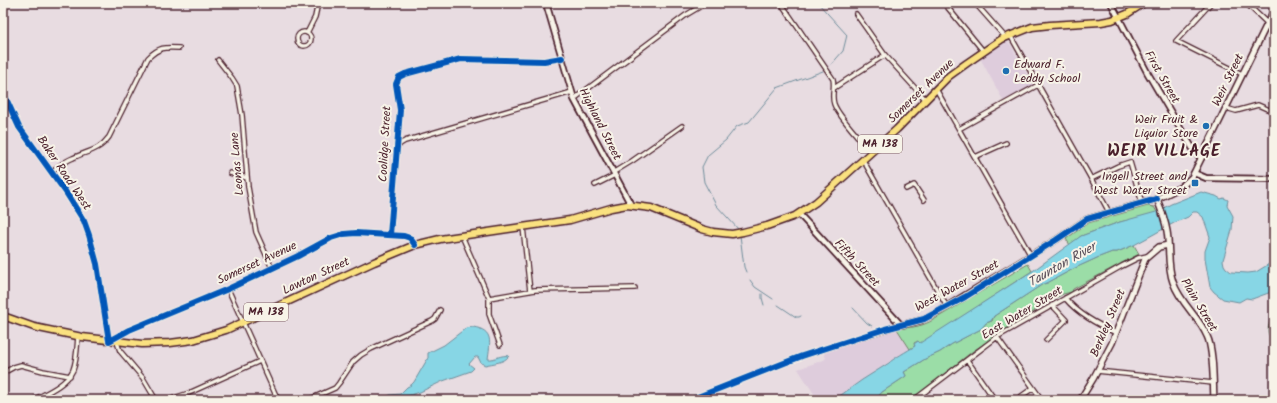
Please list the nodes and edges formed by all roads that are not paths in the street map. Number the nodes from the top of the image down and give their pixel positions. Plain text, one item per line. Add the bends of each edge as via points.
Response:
1 (318, 3) edge
2 (546, 3) edge
3 (706, 3) edge
4 (781, 3) edge
5 (944, 3) edge
6 (975, 3) edge
7 (1111, 3) edge
8 (1144, 3) edge
9 (1211, 3) edge
10 (1246, 3) edge
11 (1274, 10) edge
12 (856, 14) dead end
13 (1119, 18) junction
14 (1267, 23) junction
15 (307, 33) dead end
16 (1008, 36) junction
17 (179, 48) dead end
18 (984, 52) junction
19 (884, 55) junction
20 (562, 58) junction
21 (218, 60) dead end
22 (1242, 74) junction
23 (1038, 85) junction
24 (834, 88) junction
25 (936, 89) junction
26 (3, 92) edge
27 (572, 92) junction
28 (574, 99) junction
29 (926, 100) junction
30 (1226, 108) junction
31 (1274, 112) edge
32 (682, 126) dead end
33 (959, 129) junction
34 (1006, 143) dead end
35 (397, 150) junction
36 (871, 152) junction
37 (974, 157) junction
38 (1202, 158) junction
39 (863, 160) junction
40 (51, 172) junction
41 (230, 173) dead end
42 (1194, 173) junction
43 (614, 174) junction
44 (248, 178) junction
45 (1091, 178) junction
46 (1274, 179) edge
47 (595, 185) dead end
48 (906, 189) dead end
49 (1157, 199) junction
50 (924, 200) dead end
51 (1142, 203) junction
52 (631, 206) junction
53 (1109, 212) junction
54 (799, 214) junction
55 (523, 227) junction
56 (390, 235) junction
57 (462, 236) junction
58 (415, 245) junction
59 (1168, 247) junction
60 (1149, 254) junction
61 (1031, 256) junction
62 (272, 268) junction
63 (635, 288) dead end
64 (228, 289) junction
65 (530, 291) junction
66 (489, 298) junction
67 (1065, 298) junction
68 (1052, 305) junction
69 (947, 307) junction
70 (440, 310) dead end
71 (3, 316) edge
72 (243, 322) junction
73 (901, 325) junction
74 (1116, 333) junction
75 (78, 336) junction
76 (998, 337) junction
77 (1046, 340) dead end
78 (109, 341) junction
79 (117, 342) junction
80 (500, 345) dead end
81 (967, 360) junction
82 (260, 361) junction
83 (1097, 371) junction
84 (3, 374) edge
85 (70, 376) junction
86 (1213, 383) junction
87 (1034, 388) junction
88 (38, 399) edge
89 (33, 400) edge
90 (156, 400) edge
91 (168, 400) edge
92 (278, 400) edge
93 (308, 400) edge
94 (690, 400) edge
95 (914, 400) edge
96 (995, 400) edge
97 (1016, 400) edge
98 (1042, 400) edge
99 (1080, 400) edge
100 (1214, 400) edge

1 - 15 street via 318,10
2 - 20 street, Highland Street
3 - 28 street via 686,14
4 - 24 street via 831,75
5 - 18 street
6 - 16 street
7 - 13 street, First Street
8 - 13 main road, Somerset Avenue / MA 138
9 - 22 street via 1176,41
10 - 14 street
11 - 14 main road, Weir Street
12 - 19 street
13 - 16 main road, Somerset Avenue / MA 138 via 1101,22 1037,27
13 - 38 street, First Street via 1147,72
14 - 22 main road, Weir Street
16 - 18 main road, Somerset Avenue / MA 138
16 - 23 street
17 - 40 street via 164,47 148,58 105,143 73,157
18 - 25 main road, Somerset Avenue / MA 138 via 952,74
19 - 24 street
19 - 29 street
20 - 27 street, Highland Street
20 - 35 street, Coolidge Street via 544,61 462,59 402,75 396,84 400,110
21 - 44 street, Leonas Lane via 237,86
22 - 30 main road, Weir Street
23 - 33 street
23 - 45 street
24 - 36 street via 835,107
25 - 29 main road, Somerset Avenue / MA 138
25 - 33 street
26 - 40 street, Baker Road West via 20,127
27 - 28 street, Highland Street
27 - 35 street via 405,141
28 - 43 street, Highland Street
29 - 36 main road, Somerset Avenue / MA 138
30 - 31 street via 1236,112 1260,105
30 - 38 main road, Weir Street
32 - 43 street
33 - 37 street
34 - 37 street
35 - 56 street, Coolidge Street
36 - 39 main road, Somerset Avenue / MA 138
37 - 61 street
38 - 42 main road, West Water Street
39 - 54 main road, Somerset Avenue / MA 138 via 820,199
39 - 69 street
40 - 78 street, Baker Road West via 76,207 89,235 97,265
41 - 44 street
42 - 46 street via 1206,178
42 - 49 main road, West Water Street via 1181,187
43 - 47 street
43 - 52 street, Highland Street
44 - 62 street, Leonas Lane via 256,232
45 - 51 street via 1130,162
45 - 53 street
48 - 50 street via 914,185
49 - 51 street, West Water Street
49 - 59 main road, Plain Street via 1166,229
51 - 53 street, West Water Street
52 - 54 main road, Somerset Avenue / MA 138 via 654,209 707,231 724,233 740,233
52 - 55 main road, Somerset Avenue / MA 138 via 615,206 570,220
53 - 61 street, West Water Street via 1084,220
54 - 73 street, Fifth Street
55 - 57 main road, Somerset Avenue / MA 138
55 - 65 street
56 - 58 street, Somerset Avenue via 407,236
56 - 62 street, Somerset Avenue via 360,233 338,236
57 - 58 main road, Somerset Avenue / MA 138
57 - 66 street
58 - 72 main road, Lawton Street / MA 138
59 - 60 main road, East Water Street via 1160,246
59 - 86 main road, Plain Street via 1170,273 1175,288 1209,340
60 - 67 street, East Water Street
60 - 74 main road, Berkley Street via 1142,264
61 - 69 street, West Water Street
62 - 64 street, Somerset Avenue
63 - 65 street
64 - 72 street
64 - 78 street, Somerset Avenue via 129,330
65 - 66 street
66 - 80 street via 489,314
67 - 68 street, East Water Street
67 - 74 street via 1088,318
68 - 76 street, East Water Street
68 - 77 street via 1066,320
69 - 73 street, West Water Street via 922,320
70 - 93 street via 432,321 361,355 334,388
71 - 75 main road, MA 138 via 34,327
72 - 79 main road, Lawton Street / MA 138 via 208,336 170,343
72 - 82 street
73 - 94 street, West Water Street via 789,361
74 - 83 main road, Berkley Street
75 - 78 main road, MA 138
75 - 85 street
76 - 81 street, East Water Street
76 - 87 street
78 - 79 main road, Lawton Street / MA 138
79 - 90 street
81 - 95 street, East Water Street
81 - 96 street
82 - 91 street
82 - 92 street
83 - 86 street
83 - 99 main road, Berkley Street
84 - 85 street via 18,365
85 - 88 street
86 - 100 main road, Plain Street
87 - 97 street
87 - 98 street
88 - 89 street

